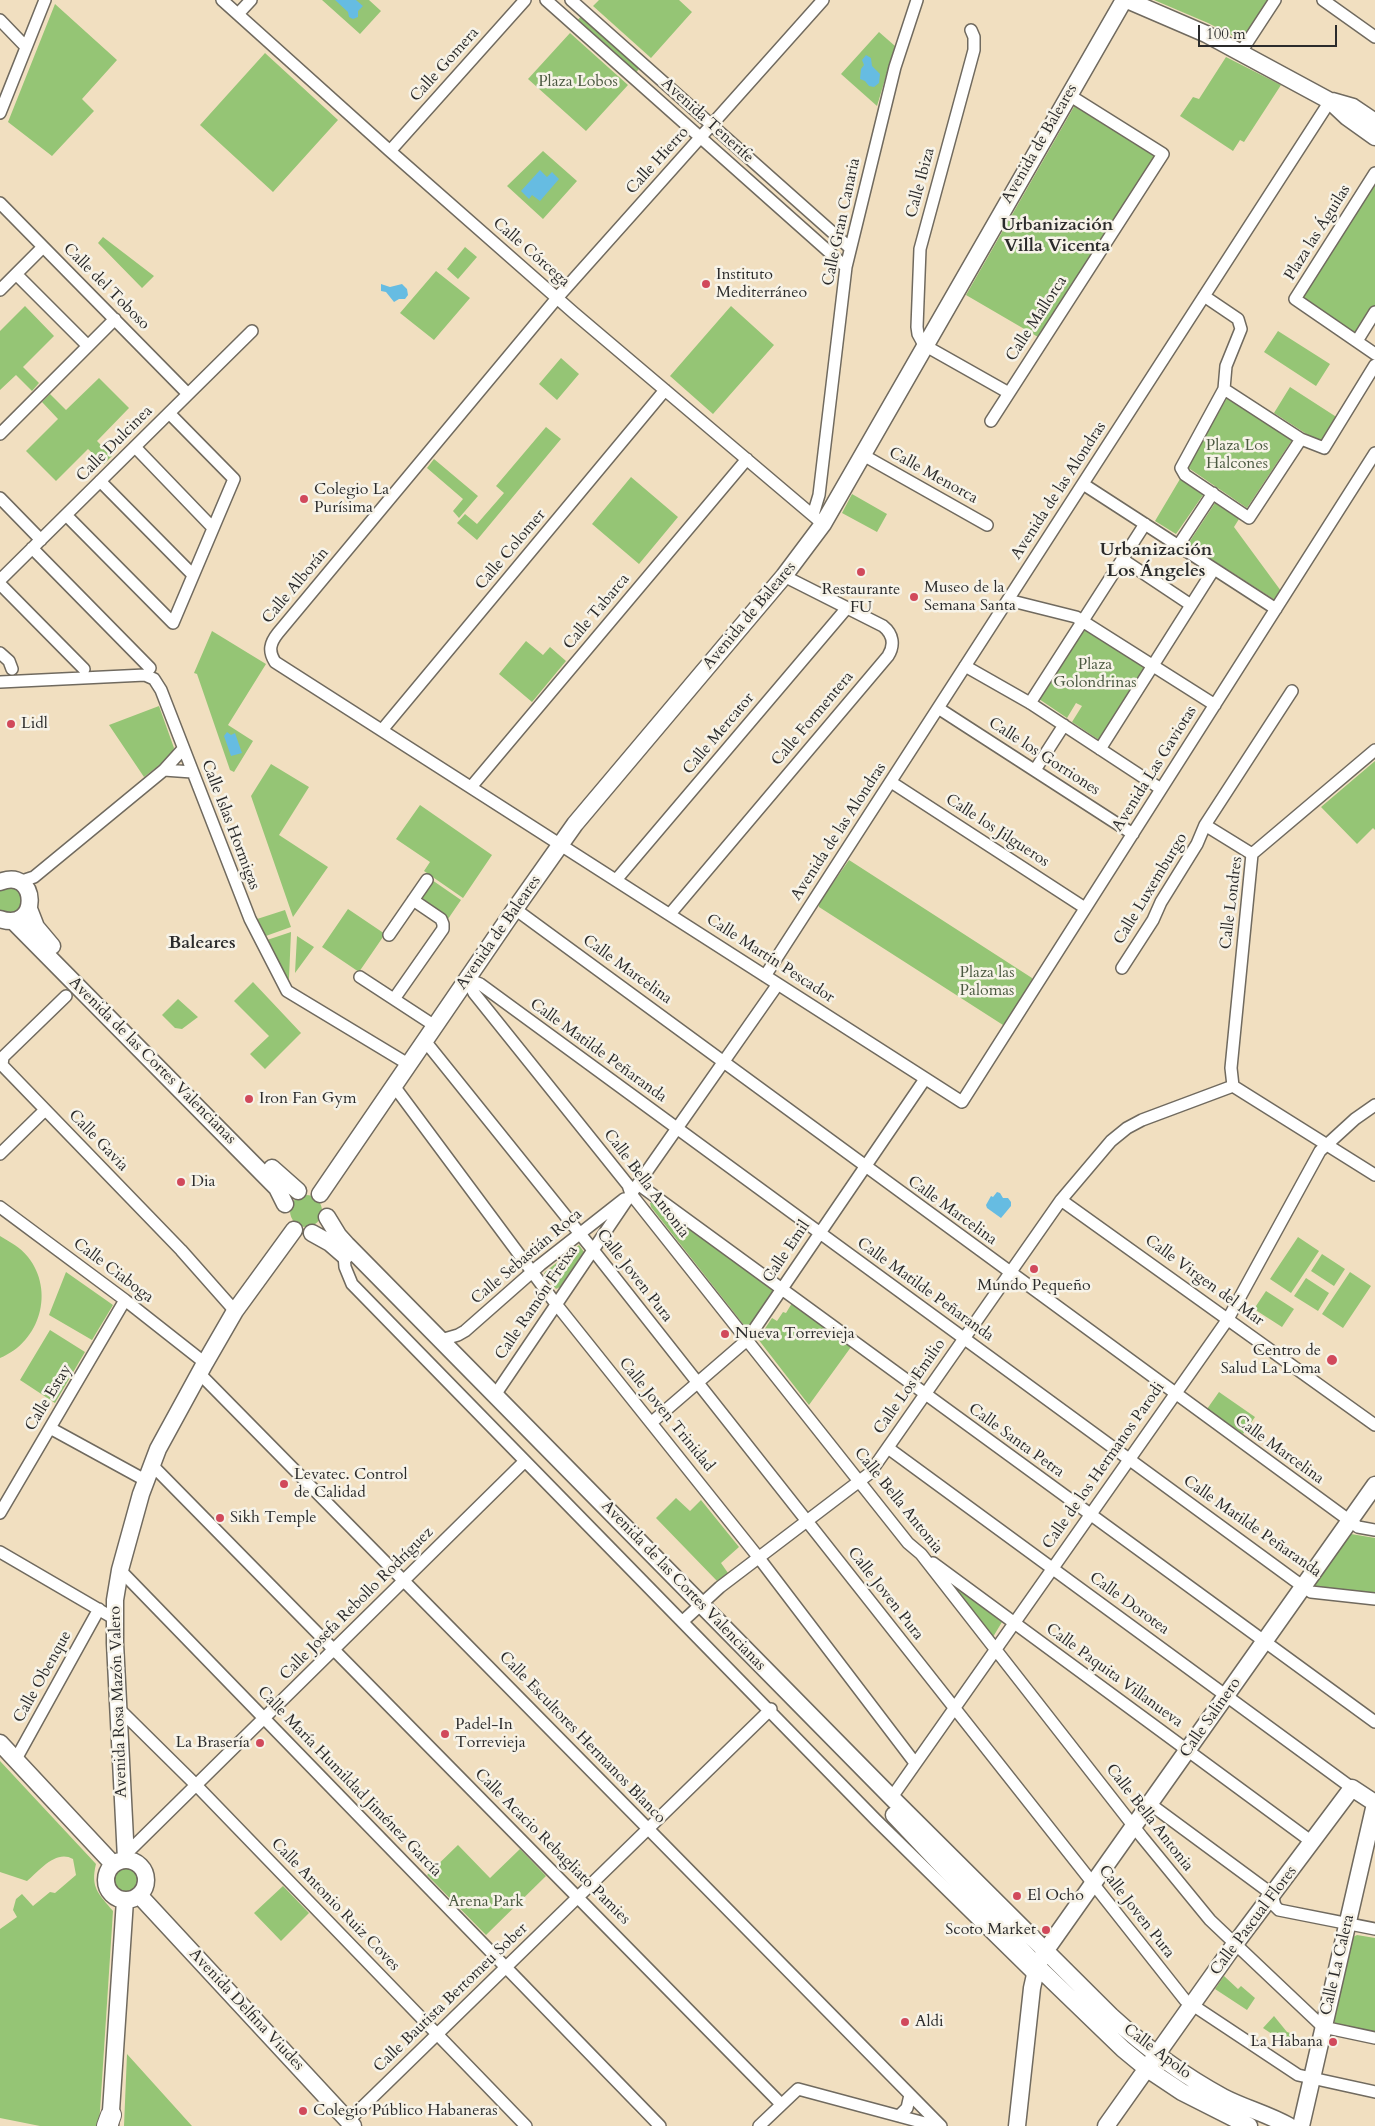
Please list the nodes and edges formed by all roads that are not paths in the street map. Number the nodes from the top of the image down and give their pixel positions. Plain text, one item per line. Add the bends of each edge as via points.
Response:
1 (45, 0) edge
2 (222, 0) edge
3 (251, 0) edge
4 (525, 0) edge
5 (546, 0) edge
6 (572, 0) edge
7 (824, 0) edge
8 (917, 0) edge
9 (1125, 0) edge
10 (1275, 0) edge
11 (1323, 0) edge
12 (238, 14) junction
13 (0, 20) edge
14 (971, 30) dead end
15 (1375, 38) edge
16 (26, 47) junction
17 (1241, 52) junction
18 (1069, 95) junction
19 (1330, 101) junction
20 (0, 113) edge
21 (1375, 122) edge
22 (712, 125) junction
23 (1375, 137) edge
24 (701, 138) junction
25 (390, 151) junction
26 (1375, 173) edge
27 (0, 203) edge
28 (43, 247) junction
29 (850, 248) junction
30 (846, 267) junction
31 (16, 274) junction
32 (0, 290) edge
33 (1204, 296) junction
34 (557, 298) junction
35 (1375, 312) edge
36 (115, 319) junction
37 (252, 330) dead end
38 (1356, 341) junction
39 (924, 345) junction
40 (88, 346) junction
41 (1375, 354) edge
42 (1375, 365) edge
43 (1224, 389) junction
44 (665, 390) junction
45 (1008, 393) junction
46 (188, 394) junction
47 (169, 413) junction
48 (991, 421) dead end
49 (0, 434) edge
50 (1301, 439) junction
51 (135, 447) junction
52 (1375, 454) edge
53 (863, 455) junction
54 (747, 459) junction
55 (100, 481) junction
56 (1083, 484) junction
57 (1212, 493) junction
58 (0, 498) edge
59 (66, 515) junction
60 (1249, 518) junction
61 (818, 519) junction
62 (1145, 524) junction
63 (987, 525) dead end
64 (213, 528) junction
65 (1243, 528) dead end
66 (41, 540) junction
67 (1178, 546) junction
68 (32, 548) junction
69 (1122, 559) junction
70 (1214, 569) junction
71 (193, 575) junction
72 (784, 576) junction
73 (0, 582) edge
74 (1008, 600) junction
75 (1191, 605) junction
76 (846, 609) junction
77 (1276, 609) junction
78 (1082, 621) junction
79 (0, 653) edge
80 (965, 666) junction
81 (1153, 666) junction
82 (150, 668) dead end
83 (12, 669) dead end
84 (84, 669) dead end
85 (0, 682) edge
86 (1292, 691) dead end
87 (1030, 702) junction
88 (1215, 705) junction
89 (938, 708) junction
90 (1064, 725) junction
91 (382, 730) junction
92 (184, 749) junction
93 (1100, 749) junction
94 (1375, 750) edge
95 (164, 770) junction
96 (1035, 770) junction
97 (192, 772) junction
98 (890, 782) junction
99 (471, 787) junction
100 (1161, 789) junction
101 (1205, 825) junction
102 (1133, 834) junction
103 (561, 844) junction
104 (1252, 854) junction
105 (427, 880) dead end
106 (616, 880) junction
107 (16, 886) edge
108 (413, 900) junction
109 (1085, 908) junction
110 (515, 909) junction
111 (670, 914) junction
112 (6, 920) edge
113 (389, 935) dead end
114 (1122, 968) dead end
115 (765, 976) junction
116 (360, 977) dead end
117 (467, 978) junction
118 (778, 984) junction
119 (66, 996) dead end
120 (394, 999) junction
121 (435, 1026) junction
122 (425, 1040) junction
123 (724, 1061) junction
124 (408, 1064) junction
125 (925, 1079) junction
126 (394, 1086) junction
127 (1233, 1086) junction
128 (962, 1102) joint
129 (1375, 1105) edge
130 (45, 1110) junction
131 (676, 1129) junction
132 (1326, 1143) junction
133 (0, 1154) edge
134 (865, 1167) junction
135 (1375, 1175) edge
136 (635, 1189) junction
137 (298, 1191) junction
138 (320, 1194) junction
139 (1061, 1200) junction
140 (286, 1204) junction
141 (0, 1207) edge
142 (328, 1217) junction
143 (294, 1230) junction
144 (312, 1233) junction
145 (579, 1234) junction
146 (820, 1234) junction
147 (593, 1250) junction
148 (344, 1255) junction
149 (532, 1272) junction
150 (1011, 1273) junction
151 (781, 1290) junction
152 (125, 1300) junction
153 (556, 1304) junction
154 (236, 1311) junction
155 (1228, 1319) junction
156 (441, 1340) junction
157 (747, 1340) junction
158 (964, 1340) junction
159 (202, 1368) junction
160 (698, 1383) junction
161 (495, 1394) junction
162 (925, 1394) junction
163 (1175, 1394) junction
164 (652, 1422) junction
165 (1375, 1425) edge
166 (50, 1428) junction
167 (888, 1448) junction
168 (1128, 1460) junction
169 (525, 1461) junction
170 (151, 1464) junction
171 (145, 1480) junction
172 (860, 1482) junction
173 (1375, 1485) edge
174 (0, 1513) edge
175 (1090, 1515) junction
176 (1350, 1521) junction
177 (807, 1522) junction
178 (1375, 1530) edge
179 (0, 1552) edge
180 (921, 1554) junction
181 (759, 1558) junction
182 (1052, 1568) junction
183 (120, 1570) junction
184 (404, 1581) junction
185 (1303, 1586) junction
186 (1375, 1599) edge
187 (99, 1609) junction
188 (693, 1612) junction
189 (114, 1618) junction
190 (1014, 1624) junction
191 (1264, 1641) junction
192 (334, 1649) junction
193 (995, 1650) junction
194 (1226, 1696) junction
195 (118, 1708) junction
196 (954, 1708) junction
197 (771, 1710) junction
198 (264, 1719) junction
199 (1375, 1722) edge
200 (0, 1743) edge
201 (1187, 1750) junction
202 (16, 1759) junction
203 (916, 1763) junction
204 (196, 1785) junction
205 (1352, 1788) junction
206 (892, 1797) junction
207 (1150, 1804) junction
208 (1375, 1804) edge
209 (1134, 1825) junction
210 (648, 1829) junction
211 (1312, 1842) junction
212 (122, 1859) junction
213 (1093, 1884) junction
214 (1272, 1894) junction
215 (132, 1897) junction
216 (578, 1897) junction
217 (1347, 1923) junction
218 (1375, 1929) edge
219 (1235, 1944) junction
220 (1046, 1950) junction
221 (507, 1967) junction
222 (1036, 1971) junction
223 (1192, 2005) junction
224 (1323, 2027) junction
225 (438, 2034) junction
226 (1375, 2038) edge
227 (1156, 2054) junction
228 (1146, 2068) junction
229 (1312, 2079) junction
230 (1375, 2092) edge
231 (910, 2095) junction
232 (781, 2104) junction
233 (899, 2116) junction
234 (1231, 2122) edge
235 (111, 2123) edge
236 (350, 2124) edge
237 (526, 2126) edge
238 (660, 2126) edge
239 (759, 2126) edge
240 (936, 2126) edge
241 (941, 2126) edge
242 (1017, 2126) edge
243 (1106, 2126) edge
244 (1250, 2126) edge
245 (1289, 2126) edge
246 (1301, 2126) edge

1 - 16 street
2 - 12 street, Calle Córcega
3 - 12 street
4 - 25 street, Calle Gomera
5 - 24 street, Avenida Tenerife
6 - 22 street, Avenida Tenerife
7 - 22 street, Calle Hierro
8 - 29 street, Calle Gran Canaria via 895,67
9 - 17 main road
9 - 18 main road, Avenida de Baleares
10 - 17 street
11 - 15 street
12 - 25 street, Calle Córcega
13 - 16 street
14 - 39 street, Calle Ibiza via 974,50 919,256 917,327
16 - 20 street
17 - 19 main road
18 - 39 main road, Avenida de Baleares
18 - 45 street, Calle Mallorca via 1163,154
19 - 21 main road via 1353,107
19 - 23 main road
19 - 33 street, Avenida de las Alondras
22 - 24 street, Calle Hierro
22 - 29 street, Avenida Tenerife
24 - 30 street, Avenida Tenerife
24 - 34 street, Calle Hierro
25 - 34 street, Calle Córcega
26 - 38 street, Plaza las Águilas via 1295,299
27 - 28 street, Calle del Toboso
28 - 31 street
28 - 36 street, Calle del Toboso
29 - 30 street, Calle Gran Canaria
30 - 61 street, Calle Gran Canaria
31 - 32 street
31 - 40 street
33 - 43 street via 1238,319 1242,329 1226,366
33 - 56 street, Avenida de las Alondras
34 - 44 street, Calle Córcega
34 - 91 street, Calle Alborán via 272,640 270,652 275,662
35 - 38 street
36 - 40 street
36 - 46 street, Calle del Toboso
37 - 46 street, Calle Dulcinea
38 - 41 street, Plaza las Águilas
39 - 45 street
39 - 53 main road, Avenida de Baleares
40 - 49 street
42 - 50 street via 1324,448
43 - 50 street
43 - 57 street via 1181,468 1185,475
44 - 54 street, Calle Córcega
44 - 91 street, Calle Colomer
45 - 48 street, Calle Mallorca
46 - 47 street, Calle Dulcinea
47 - 51 street, Calle Dulcinea
47 - 64 street via 234,479
50 - 60 street
51 - 55 street, Calle Dulcinea
51 - 64 street
52 - 77 street, Avenida Las Gaviotas
53 - 61 main road, Avenida de Baleares
53 - 63 street, Calle Menorca
54 - 61 street, Calle Córcega
54 - 99 street, Calle Tabarca
55 - 59 street, Calle Dulcinea
55 - 71 street
56 - 62 street
56 - 74 street, Avenida de las Alondras
57 - 60 street
57 - 67 street
58 - 66 street
59 - 66 street, Calle Dulcinea
59 - 71 street via 173,623
60 - 65 street
61 - 72 main road, Avenida de Baleares
62 - 67 street
62 - 69 street
64 - 71 street
66 - 68 street, Calle Dulcinea
67 - 70 street
68 - 73 street, Calle Dulcinea
68 - 82 street
69 - 75 street
69 - 78 street
70 - 75 street
70 - 77 street
72 - 76 street, Calle Formentera
72 - 103 main road, Avenida de Baleares
73 - 84 street
74 - 78 street
74 - 80 street, Avenida de las Alondras
75 - 81 street
76 - 106 street, Calle Mercator
76 - 111 street, Calle Formentera via 887,629 892,638 890,652
77 - 88 street, Avenida Las Gaviotas
78 - 81 street
78 - 87 street
79 - 83 street
80 - 87 street
80 - 89 street, Avenida de las Alondras
81 - 88 street
81 - 93 street
85 - 92 street, Calle Islas Hormigas via 145,675 158,684
86 - 101 street, Calle Luxemburgo
87 - 90 street
88 - 100 street, Avenida Las Gaviotas
89 - 96 street, Calle los Gorriones
89 - 98 street, Avenida de las Alondras
90 - 93 street
90 - 96 street
91 - 99 street, Calle Alborán
92 - 95 street
92 - 97 street, Calle Islas Hormigas
93 - 100 street
94 - 104 street, Calle Londres
95 - 97 street
95 - 107 street
96 - 102 street, Calle los Gorriones
97 - 124 street, Calle Islas Hormigas via 250,919 286,991
98 - 109 street, Calle los Jilgueros
98 - 115 street, Avenida de las Alondras
99 - 103 street, Calle Alborán
100 - 102 street, Avenida Las Gaviotas
101 - 104 street, Calle Luxemburgo
101 - 114 street, Calle Luxemburgo via 1153,920
102 - 109 street, Avenida Las Gaviotas
103 - 106 street, Calle Martín Pescador
103 - 110 main road, Avenida de Baleares
104 - 127 street, Calle Londres via 1231,1068
105 - 108 street
106 - 111 street, Calle Martín Pescador
107 - 112 main road via 25,915
107 - 137 main road, Avenida de las Cortes Valencianas via 36,927 47,941
108 - 113 street
108 - 120 street via 441,920 444,926
109 - 128 street, Avenida Las Gaviotas
110 - 117 main road, Avenida de Baleares
110 - 123 street, Calle Marcelina
111 - 115 street, Calle Martín Pescador
112 - 140 main road, Avenida de las Cortes Valencianas via 277,1188
115 - 118 street, Calle Martín Pescador
116 - 120 street
117 - 121 main road, Avenida de Baleares
117 - 131 street, Calle Matilde Peñaranda via 480,984
117 - 136 street, Calle Bella Antonia via 474,993 628,1185
118 - 123 street, Calle Ramón Freixa
118 - 125 street, Calle Martín Pescador
119 - 130 street, Calle Gavia via 1,1060
120 - 121 street
121 - 122 main road, Avenida de Baleares
122 - 124 main road, Avenida de Baleares
122 - 145 street, Calle Joven Pura
123 - 131 street, Calle Ramón Freixa
123 - 134 street, Calle Marcelina
124 - 126 main road, Avenida de Baleares
125 - 128 street, Calle Martín Pescador
125 - 134 street, Calle Emil
126 - 138 main road, Avenida de Baleares
126 - 149 street, Calle Joven Trinidad
127 - 132 street
127 - 139 street, Calle Los Emilio via 1127,1128 1111,1141
129 - 132 street, Calle de los Hermanos Parodi
130 - 133 street
130 - 154 street, Calle Gavia
131 - 136 street, Calle Ramón Freixa
131 - 146 street, Calle Matilde Peñaranda
132 - 135 street
132 - 155 street, Calle de los Hermanos Parodi
134 - 146 street, Calle Emil
134 - 150 street, Calle Marcelina
136 - 145 street, Calle Sebastián Roca
136 - 147 street, Calle Ramón Freixa
136 - 151 street, Calle Santa Petra
136 - 157 street, Calle Bella Antonia
137 - 138 main road via 311,1190
137 - 140 main road
138 - 142 main road via 327,1204
139 - 150 street, Calle Los Emilio
139 - 155 street, Calle Virgen del Mar
140 - 143 main road via 285,1216
141 - 152 street, Calle Ciaboga
142 - 144 main road via 320,1229
142 - 156 main road, Avenida de las Cortes Valencianas via 347,1245
143 - 144 main road
143 - 154 main road, Avenida Rosa Mazón Valero
144 - 148 main road, Avenida de las Cortes Valencianas
145 - 147 street, Calle Joven Pura
145 - 149 street, Calle Sebastián Roca
146 - 151 street, Calle Emil
146 - 158 street, Calle Matilde Peñaranda
147 - 153 street, Calle Ramón Freixa
147 - 160 street, Calle Joven Pura
148 - 169 street, Avenida de las Cortes Valencianas via 352,1284
148 - 188 main road, Avenida de las Cortes Valencianas
149 - 153 street, Calle Joven Trinidad
149 - 156 street, Calle Sebastián Roca via 465,1330
150 - 158 street, Calle Los Emilio
150 - 163 street, Calle Marcelina
151 - 157 street, Calle Emil
151 - 162 street, Calle Santa Petra
152 - 159 street, Calle Ciaboga
152 - 166 street, Calle Estay
153 - 161 street, Calle Ramón Freixa
153 - 164 street, Calle Joven Trinidad
154 - 159 main road, Avenida Rosa Mazón Valero
155 - 163 street, Calle de los Hermanos Parodi
155 - 165 street, Calle Virgen del Mar
156 - 161 main road, Avenida de las Cortes Valencianas
157 - 160 street, Calle Emil
157 - 172 street, Calle Bella Antonia
158 - 162 street, Calle Los Emilio
158 - 168 street, Calle Matilde Peñaranda
159 - 170 main road, Avenida Rosa Mazón Valero
159 - 184 street, Calle Escultores Hermanos Blanco
160 - 164 street, Calle Emil
160 - 177 street, Calle Joven Pura
161 - 188 main road, Avenida de las Cortes Valencianas
162 - 167 street, Calle Los Emilio
162 - 175 street, Calle Santa Petra
163 - 168 street, Calle de los Hermanos Parodi
163 - 176 street, Calle Marcelina
164 - 181 street, Calle Joven Trinidad
166 - 171 street
166 - 174 street, Calle Estay
167 - 172 street, Calle Los Emilio
167 - 182 street, Calle Dorotea
168 - 175 street, Calle de los Hermanos Parodi
168 - 185 street, Calle Matilde Peñaranda
169 - 184 street, Calle Josefa Rebollo Rodríguez
169 - 188 street, Avenida de las Cortes Valencianas
170 - 171 main road, Avenida Rosa Mazón Valero
170 - 192 street, Calle Acacio Rebagliato Pamies
171 - 183 main road, Avenida Rosa Mazón Valero
172 - 177 street, Calle Los Emilio
172 - 180 street, Calle Bella Antonia via 908,1543
173 - 176 main road, Calle Salinero
175 - 182 street, Calle de los Hermanos Parodi
175 - 191 street, Calle Santa Petra
176 - 178 street, Calle Marcelina via 1358,1527
176 - 185 main road, Calle Salinero
177 - 181 street, Calle Los Emilio
177 - 196 street, Calle Joven Pura
179 - 187 street
180 - 190 street, Calle Paquita Villanueva
180 - 193 street, Calle Bella Antonia
181 - 188 street, Calle Los Emilio
181 - 203 street, Calle Joven Trinidad
182 - 190 street, Calle de los Hermanos Parodi
182 - 194 street, Calle Dorotea
183 - 189 main road, Avenida Rosa Mazón Valero
183 - 198 street, Calle María Humildad Jiménez García
184 - 192 street, Calle Josefa Rebollo Rodríguez
184 - 210 street, Calle Escultores Hermanos Blanco
185 - 186 street, Calle Matilde Peñaranda via 1311,1592
185 - 191 main road, Calle Salinero
187 - 189 street
187 - 202 street, Calle Obenque
188 - 197 street, Avenida de las Cortes Valencianas
188 - 206 main road, Avenida de las Cortes Valencianas
188 - 222 main road, Avenida de las Cortes Valencianas via 891,1811
189 - 195 main road, Avenida Rosa Mazón Valero
190 - 193 street, Calle de los Hermanos Parodi
190 - 201 street, Calle Paquita Villanueva
191 - 194 main road, Calle Salinero
191 - 199 street, Calle Santa Petra
192 - 198 street, Calle Josefa Rebollo Rodríguez
192 - 216 street, Calle Acacio Rebagliato Pamies
193 - 196 street, Calle de los Hermanos Parodi
193 - 209 street, Calle Bella Antonia
194 - 201 main road, Calle Salinero
194 - 205 street, Calle Dorotea
195 - 204 street, Calle Antonio Ruiz Coves
195 - 212 main road, Avenida Rosa Mazón Valero
196 - 203 street, Calle de los Hermanos Parodi
196 - 213 street, Calle Joven Pura
197 - 210 street, Calle Bautista Bertomeu Sober
197 - 222 street, Avenida de las Cortes Valencianas via 876,1820
198 - 204 street, Calle Josefa Rebollo Rodríguez
198 - 221 street, Calle María Humildad Jiménez García
200 - 202 main road
201 - 207 main road, Calle Salinero
201 - 211 street, Calle Paquita Villanueva
202 - 212 main road
203 - 206 street, Calle de los Hermanos Parodi
204 - 212 street, Calle Josefa Rebollo Rodríguez
204 - 225 street, Calle Antonio Ruiz Coves
205 - 208 main road
205 - 211 main road, Calle Pascual Flores
206 - 220 main road, Avenida de las Cortes Valencianas
207 - 209 main road, Calle Salinero
207 - 214 street
208 - 217 main road, Calle La Calera
209 - 213 main road, Calle Salinero
209 - 219 street, Calle Bella Antonia via 1205,1914
210 - 216 street, Calle Bautista Bertomeu Sober
210 - 231 street, Calle Escultores Hermanos Blanco
211 - 214 main road, Calle Pascual Flores
212 - 215 main road via 139,1864 143,1869 146,1882
212 - 215 main road via 106,1876 108,1889 118,1898
213 - 220 main road, Calle Salinero
213 - 223 street, Calle Joven Pura
214 - 217 street via 1279,1910
214 - 219 main road, Calle Pascual Flores
215 - 235 main road
215 - 236 main road, Avenida Delfina Viudes
216 - 221 street, Calle Bautista Bertomeu Sober
216 - 232 street, Calle Acacio Rebagliato Pamies
217 - 218 street
217 - 224 main road, Calle La Calera
219 - 223 main road, Calle Pascual Flores
219 - 224 street, Calle Bella Antonia
220 - 222 main road, Calle Salinero
220 - 227 main road, Calle Apolo via 1111,2016
221 - 225 street, Calle Bautista Bertomeu Sober
221 - 238 street, Calle María Humildad Jiménez García
222 - 228 main road, Calle Apolo
222 - 242 main road
223 - 227 main road, Calle Pascual Flores
223 - 229 street, Calle Joven Pura via 1298,2075
224 - 226 street
224 - 229 main road, Calle La Calera
225 - 236 street, Calle Bautista Bertomeu Sober
225 - 237 street, Calle Antonio Ruiz Coves
227 - 228 main road, Calle Pascual Flores
227 - 245 main road, Calle Apolo via 1221,2096
228 - 234 main road, Calle Apolo
228 - 243 main road, Calle Pascual Flores
229 - 230 street, Calle Joven Pura
229 - 246 main road, Calle La Calera
231 - 233 street via 907,2108
231 - 241 street, Calle Escultores Hermanos Blanco
232 - 233 street via 798,2089
232 - 239 street
233 - 240 street
234 - 244 main road, Calle Apolo

